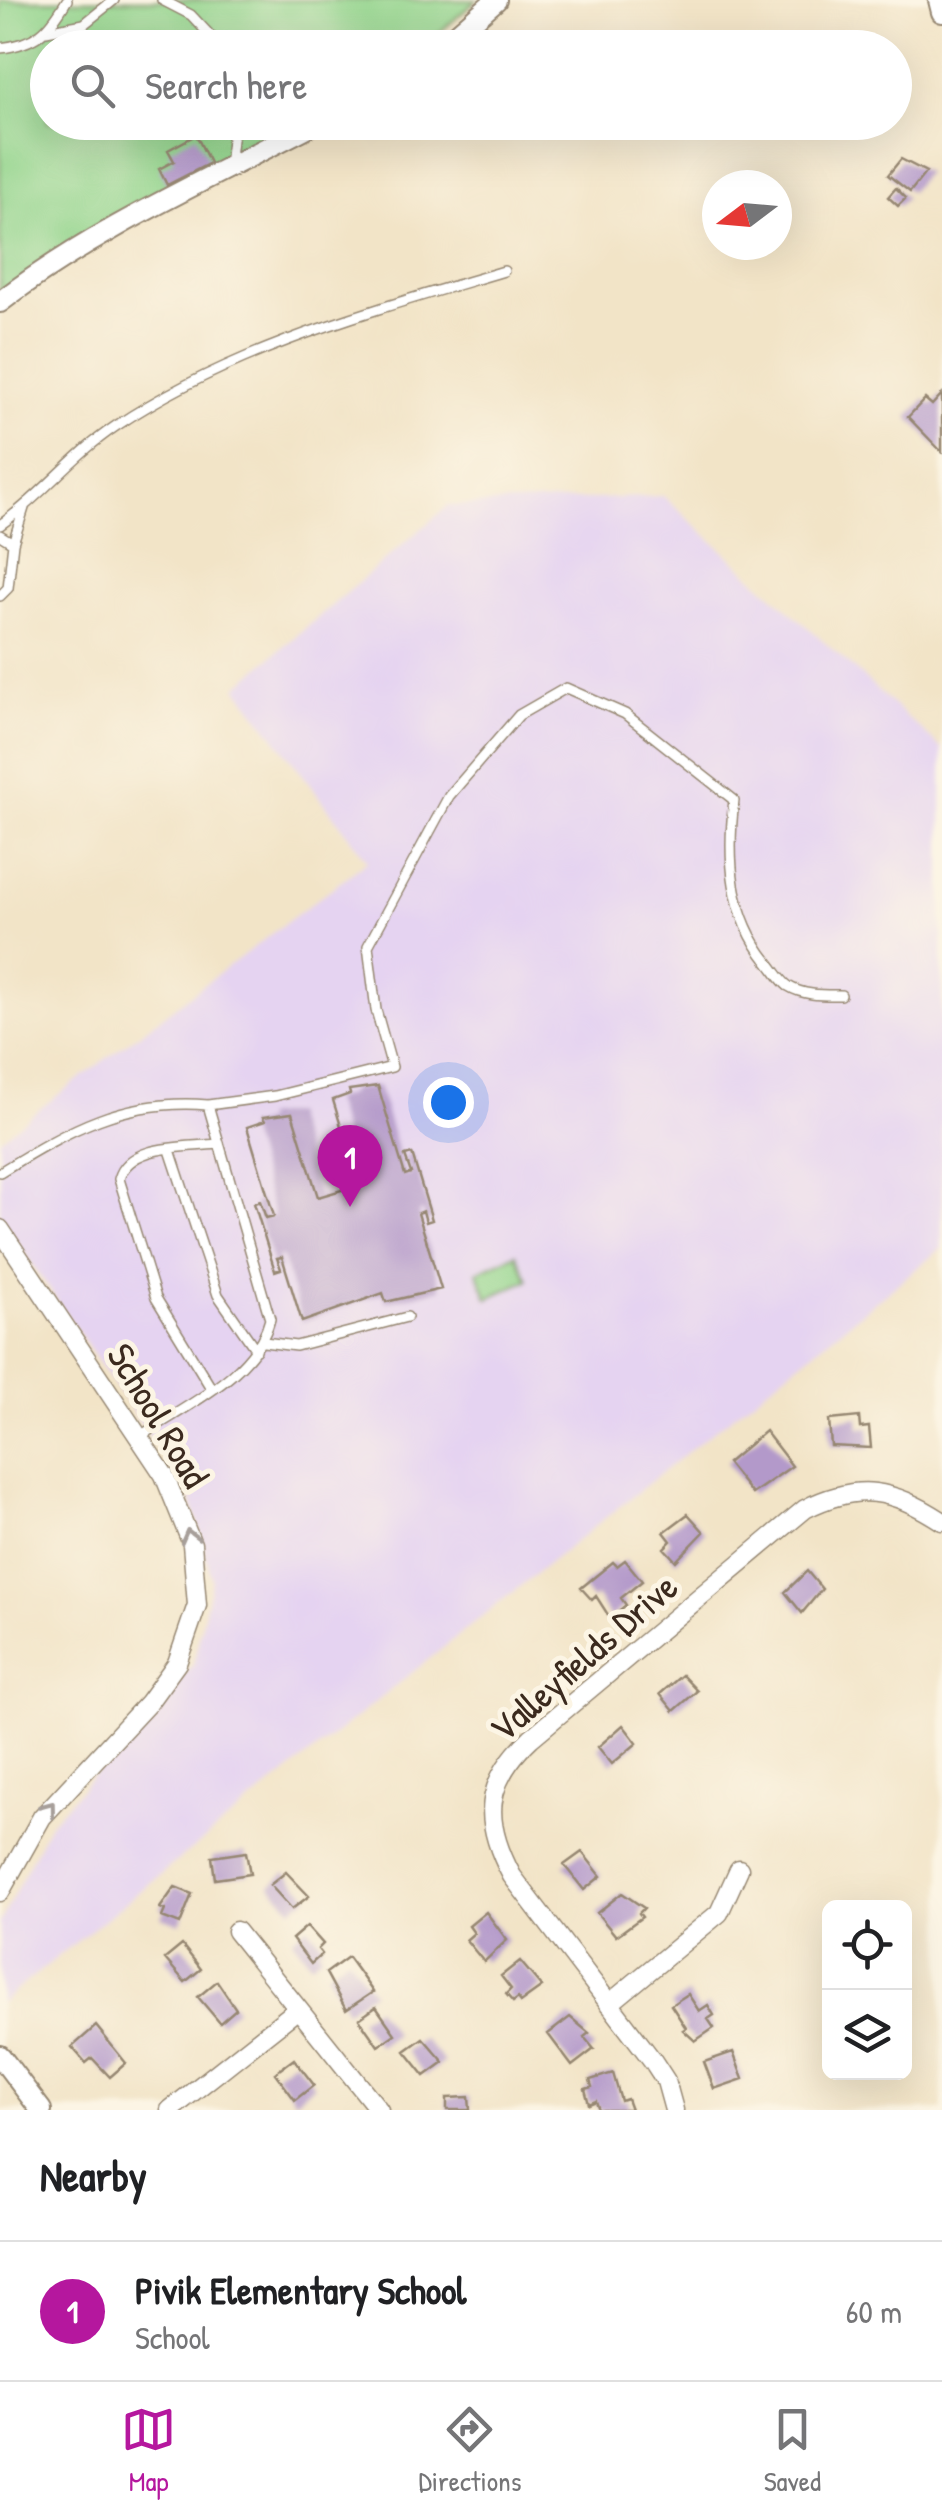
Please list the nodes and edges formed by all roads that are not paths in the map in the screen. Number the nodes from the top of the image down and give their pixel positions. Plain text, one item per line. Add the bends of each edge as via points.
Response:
1 (67, 0) edge
2 (114, 0) edge
3 (162, 0) edge
4 (496, 0) edge
5 (939, 0) edge
6 (942, 12) edge
7 (47, 30) edge
8 (51, 30) edge
9 (205, 30) edge
10 (462, 30) edge
11 (30, 43) edge
12 (0, 48) edge
13 (232, 140) edge
14 (282, 140) edge
15 (228, 169) junction
16 (504, 270) dead end
17 (0, 302) edge
18 (24, 508) junction
19 (0, 525) edge
20 (0, 535) edge
21 (12, 543) junction
22 (0, 596) edge
23 (841, 995) dead end
24 (208, 1105) junction
25 (217, 1144) junction
26 (170, 1150) junction
27 (0, 1172) edge
28 (0, 1230) edge
29 (407, 1317) dead end
30 (260, 1346) junction
31 (211, 1388) junction
32 (140, 1437) junction
33 (942, 1522) edge
34 (738, 1869) dead end
35 (0, 1892) edge
36 (236, 1931) dead end
37 (610, 2004) junction
38 (298, 2009) junction
39 (0, 2056) edge
40 (41, 2110) edge
41 (170, 2110) edge
42 (378, 2110) edge
43 (674, 2110) edge

1 - 7 lane
2 - 8 lane via 84,24
3 - 9 lane
4 - 10 street
5 - 6 street
11 - 12 lane
13 - 15 lane
14 - 15 street
15 - 17 street
16 - 18 lane via 222,366 105,434 59,468
18 - 19 lane
18 - 21 lane
20 - 21 lane
21 - 22 lane via 8,588
23 - 24 lane via 787,986 755,946 734,893 728,848 734,800 625,714 566,688 518,715 449,796 368,946 392,1068
24 - 25 lane
24 - 27 lane via 162,1101 110,1116 58,1136
25 - 26 lane
25 - 30 lane via 270,1319
26 - 30 lane via 218,1295
26 - 31 lane via 135,1155 119,1180 156,1298
28 - 32 street, School Road
29 - 30 lane via 296,1346
30 - 31 lane
31 - 32 lane
35 -> 32 street, School Road via 42,1816 177,1663 197,1605 192,1544
33 - 37 street, Valleyfields Drive via 876,1490 833,1494 805,1509 510,1758 490,1812 496,1845 512,1876
34 - 37 street via 719,1913
36 - 38 street
37 - 43 street, Valleyfields Drive via 666,2081
38 - 41 street
38 - 42 street
39 - 40 street

